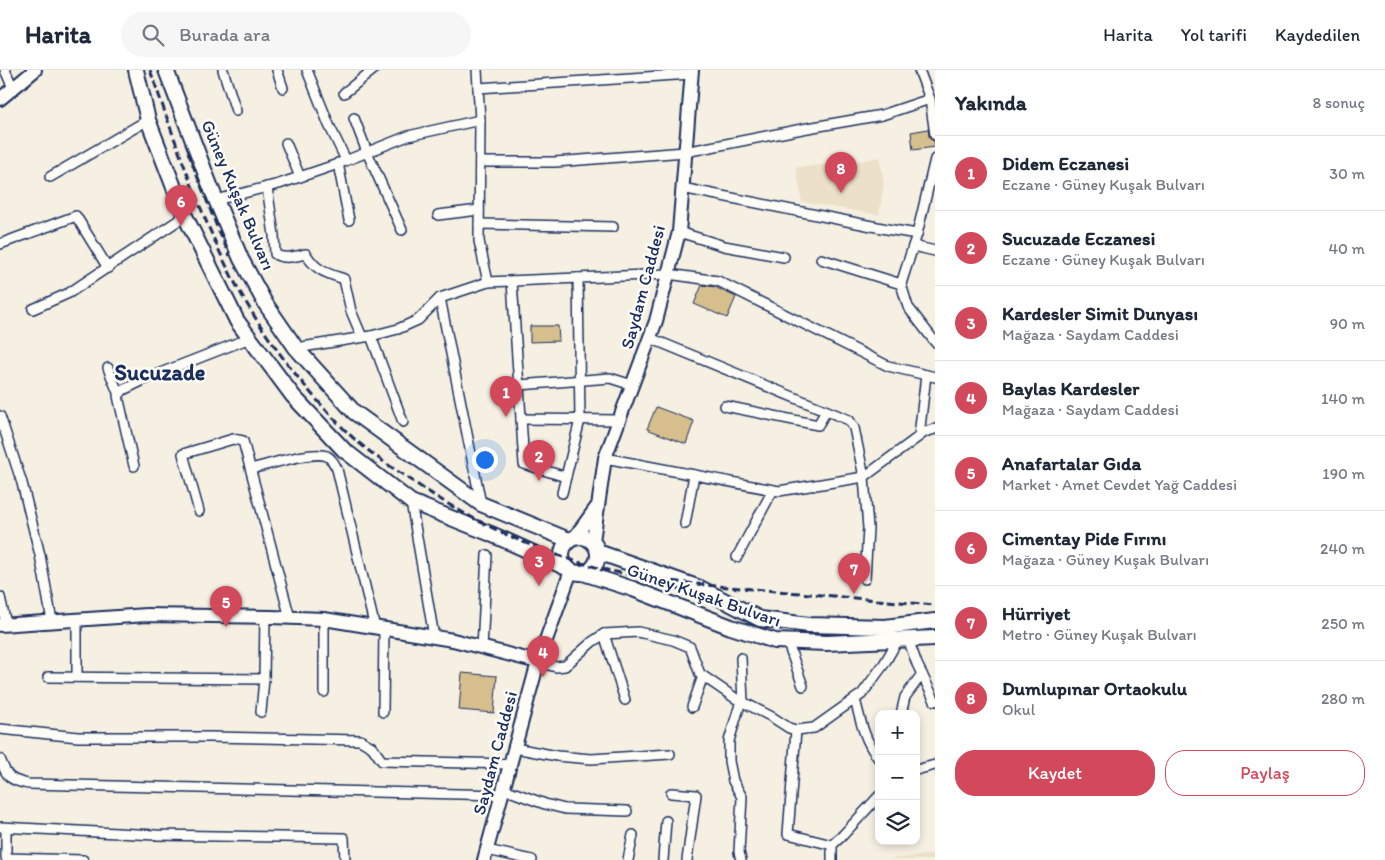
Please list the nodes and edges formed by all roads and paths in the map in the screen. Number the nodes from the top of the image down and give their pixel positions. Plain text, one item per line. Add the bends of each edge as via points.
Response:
1 (5, 70) edge
2 (35, 70) edge
3 (136, 70) edge
4 (166, 70) edge
5 (223, 70) edge
6 (277, 70) edge
7 (308, 70) edge
8 (374, 70) edge
9 (477, 70) edge
10 (919, 70) edge
11 (691, 72) edge
12 (13, 88) junction
13 (283, 88) dead end
14 (478, 88) junction
15 (344, 93) dead end
16 (0, 99) edge
17 (930, 99) junction
18 (236, 111) dead end
19 (354, 118) dead end
20 (148, 120) junction
21 (480, 120) junction
22 (935, 135) edge
23 (286, 143) dead end
24 (367, 152) junction
25 (685, 152) junction
26 (935, 159) edge
27 (342, 162) junction
28 (480, 162) junction
29 (50, 177) dead end
30 (300, 177) junction
31 (267, 187) junction
32 (682, 188) junction
33 (216, 200) junction
34 (479, 210) junction
35 (438, 215) dead end
36 (185, 216) junction
37 (349, 220) dead end
38 (479, 224) junction
39 (612, 227) dead end
40 (402, 230) dead end
41 (679, 232) junction
42 (917, 234) junction
43 (0, 244) edge
44 (913, 246) junction
45 (935, 251) edge
46 (784, 257) dead end
47 (821, 258) dead end
48 (108, 268) junction
49 (668, 274) junction
50 (578, 278) junction
51 (512, 281) junction
52 (488, 282) junction
53 (901, 284) junction
54 (440, 298) junction
55 (33, 309) dead end
56 (366, 336) junction
57 (250, 338) junction
58 (650, 338) junction
59 (935, 342) edge
60 (296, 348) junction
61 (108, 368) dead end
62 (930, 376) edge
63 (579, 381) junction
64 (519, 385) junction
65 (632, 385) junction
66 (119, 394) junction
67 (725, 406) dead end
68 (826, 411) junction
69 (0, 416) edge
70 (522, 419) junction
71 (580, 420) junction
72 (619, 420) junction
73 (403, 422) dead end
74 (935, 429) edge
75 (919, 436) junction
76 (605, 458) junction
77 (134, 466) dead end
78 (251, 468) junction
79 (694, 475) junction
80 (566, 477) junction
81 (864, 477) junction
82 (773, 490) junction
83 (562, 494) dead end
84 (411, 502) junction
85 (481, 504) junction
86 (598, 506) junction
87 (199, 511) dead end
88 (684, 524) dead end
89 (572, 539) junction
90 (596, 547) junction
91 (487, 554) dead end
92 (737, 557) dead end
93 (574, 571) junction
94 (865, 579) dead end
95 (0, 597) edge
96 (265, 617) junction
97 (290, 618) junction
98 (324, 619) junction
99 (77, 620) junction
100 (52, 621) junction
101 (935, 621) edge
102 (3, 625) edge
103 (380, 628) junction
104 (604, 634) junction
105 (434, 637) junction
106 (935, 638) edge
107 (903, 640) junction
108 (787, 642) junction
109 (482, 648) junction
110 (741, 658) dead end
111 (538, 662) junction
112 (922, 674) junction
113 (704, 676) junction
114 (48, 677) dead end
115 (77, 677) junction
116 (264, 679) junction
117 (803, 686) dead end
118 (324, 692) dead end
119 (855, 699) junction
120 (625, 700) dead end
121 (935, 701) edge
122 (742, 702) junction
123 (692, 707) dead end
124 (902, 710) edge
125 (261, 712) dead end
126 (384, 712) dead end
127 (0, 729) edge
128 (796, 730) junction
129 (515, 748) junction
130 (670, 754) dead end
131 (876, 755) edge
132 (0, 759) edge
133 (511, 764) junction
134 (935, 765) edge
135 (920, 769) edge
136 (3, 772) edge
137 (503, 792) junction
138 (671, 793) dead end
139 (875, 800) edge
140 (627, 810) dead end
141 (666, 821) dead end
142 (3, 827) edge
143 (633, 835) dead end
144 (832, 845) junction
145 (486, 855) edge
146 (83, 860) edge
147 (345, 860) edge
148 (532, 860) edge
149 (628, 860) edge
150 (663, 860) edge
151 (687, 860) edge
152 (741, 860) edge
153 (832, 860) edge

1 - 12 street
2 - 12 main road
3 - 20 main road, Güney Kuşak Bulvarı
4 - 33 main road, Güney Kuşak Bulvarı
5 - 18 street
6 - 13 street
7 - 27 street
8 - 15 street
9 - 14 street
10 - 17 street
11 - 14 street
11 - 25 main road, Saydam Caddesi
12 - 16 main road
14 - 21 street
17 - 22 street
17 - 25 street via 882,115
19 - 24 street
20 - 29 street
20 - 36 main road, Güney Kuşak Bulvarı
21 - 24 street via 408,136
21 - 28 street
23 - 30 street
24 - 27 street
24 - 40 street
25 - 28 street via 555,162
25 - 32 main road, Saydam Caddesi
26 - 42 street
27 - 30 street
27 - 37 street
28 - 34 street
30 - 31 street
31 - 33 street
31 - 56 street via 274,254 280,257 306,254 321,272 344,279 351,312
32 - 41 main road, Saydam Caddesi
32 - 42 street
33 - 60 main road, Güney Kuşak Bulvarı via 241,260
34 - 35 street
34 - 38 street
36 - 48 street
36 - 57 main road, Güney Kuşak Bulvarı via 237,321
38 - 39 street
38 - 52 street via 479,241
41 - 46 street via 724,246
41 - 49 main road, Saydam Caddesi
42 - 44 street
43 - 48 street via 76,216
44 - 45 street
44 - 53 street
47 - 53 street
48 - 55 street via 69,293
49 - 50 street
49 - 58 main road, Saydam Caddesi
49 - 62 street via 718,281 888,366
50 - 51 street
50 - 63 street
51 - 52 street
51 - 64 street
52 - 54 street
53 - 59 street via 908,307
54 - 56 street via 418,320 398,329
54 - 85 street
56 - 60 street
56 - 73 street
57 - 66 street via 150,377
57 - 84 main road, Güney Kuşak Bulvarı via 292,396 344,450
58 - 65 main road, Saydam Caddesi
58 - 68 street
60 - 85 main road, Güney Kuşak Bulvarı via 354,412
61 - 66 street
62 - 75 street
63 - 64 street
63 - 65 street via 610,378
63 - 71 street
64 - 70 street
65 - 72 main road, Saydam Caddesi
66 - 77 street
67 - 68 street via 818,425
68 - 81 street via 849,420 854,428
69 - 100 street via 22,483 40,554
70 - 71 street
70 - 80 street via 524,464
71 - 72 street
71 - 80 street
72 - 76 main road, Saydam Caddesi
74 - 75 street
75 - 81 street
76 - 79 street
76 - 86 main road, Saydam Caddesi
78 - 87 street via 243,441 233,439 183,454
78 - 97 street
78 - 103 street via 306,455 325,455 332,460 337,468
79 - 82 street
79 - 88 street
80 - 83 street
81 - 82 street
81 - 94 street via 868,528
82 - 92 street
84 - 93 main road, Güney Kuşak Bulvarı
84 - 105 street
85 - 89 main road, Güney Kuşak Bulvarı
86 - 89 main road
86 - 90 main road, Saydam Caddesi
89 - 90 main road via 588,538
89 - 93 main road via 562,550 563,562
90 - 93 main road via 599,558 594,568
90 - 101 main road, Güney Kuşak Bulvarı via 700,588 760,619 809,625 884,627
91 - 109 street
93 - 108 main road, Güney Kuşak Bulvarı via 633,589 731,627
93 - 111 main road, Saydam Caddesi
95 - 102 street
96 - 97 main road
96 - 99 main road via 147,615
96 - 116 street
97 - 98 main road
98 - 103 main road
98 - 118 street
99 - 100 main road
99 - 115 street
100 - 102 main road
103 - 105 main road
103 - 126 street
104 - 111 street via 565,666
104 - 113 street via 638,632 674,640 690,647 700,674
104 - 120 street
105 - 109 main road
106 - 107 main road, Güney Kuşak Bulvarı
107 - 108 main road, Güney Kuşak Bulvarı
107 - 112 street
107 - 119 street
108 - 117 street
109 - 111 main road
110 - 122 street
111 - 129 main road, Saydam Caddesi
112 - 121 street
112 - 124 street via 905,697
113 - 122 street
113 - 123 street
114 - 115 street
115 - 116 street
116 - 125 street
119 - 128 street via 814,728
119 - 131 street via 864,732
122 - 128 street
122 - 152 street via 729,741 733,781 742,797
127 - 133 street via 78,737 360,740 372,747 382,761
128 - 144 street via 788,834
129 - 130 street via 590,759
129 - 133 main road, Saydam Caddesi
132 - 136 street
133 - 137 main road, Saydam Caddesi
134 - 135 street
136 - 137 street via 15,781 28,784
137 - 140 street via 565,809
137 - 145 main road, Saydam Caddesi
138 - 151 street via 696,795
139 - 144 street
141 - 150 street
142 - 146 street via 6,858
142 - 147 street via 156,835 344,838
143 - 149 street
144 - 153 street
145 - 148 street

